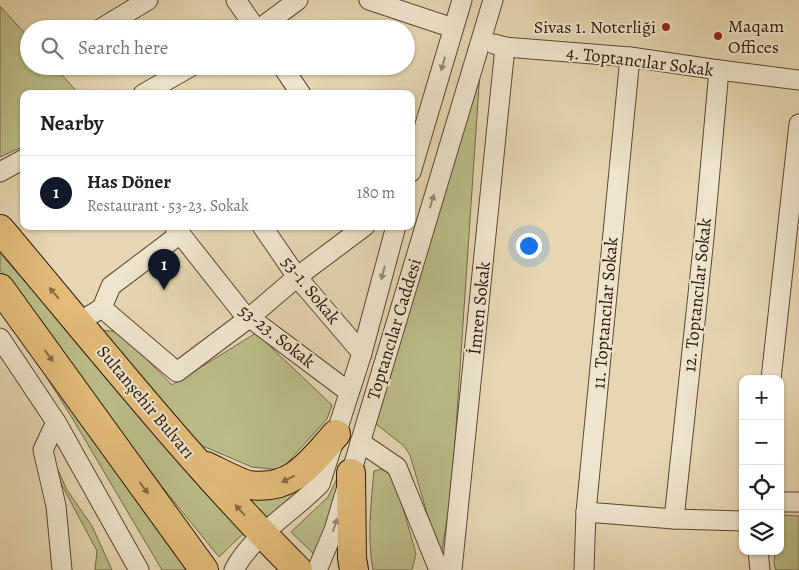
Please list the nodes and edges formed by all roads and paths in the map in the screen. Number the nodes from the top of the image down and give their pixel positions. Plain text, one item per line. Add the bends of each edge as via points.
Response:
1 (148, 0) edge
2 (236, 0) edge
3 (298, 0) edge
4 (369, 0) edge
5 (462, 0) edge
6 (493, 0) edge
7 (115, 20) edge
8 (251, 20) edge
9 (270, 20) edge
10 (453, 28) junction
11 (481, 40) junction
12 (505, 47) junction
13 (630, 57) junction
14 (719, 70) junction
15 (182, 75) edge
16 (288, 75) edge
17 (799, 80) edge
18 (167, 88) edge
19 (298, 90) edge
20 (799, 124) edge
21 (415, 158) edge
22 (20, 161) edge
23 (0, 172) edge
24 (0, 229) edge
25 (177, 230) edge
26 (265, 230) edge
27 (360, 230) edge
28 (393, 230) edge
29 (297, 277) junction
30 (0, 288) edge
31 (102, 308) junction
32 (249, 318) junction
33 (79, 322) junction
34 (0, 338) edge
35 (362, 353) junction
36 (6, 359) edge
37 (771, 375) edge
38 (350, 392) junction
39 (56, 422) junction
40 (348, 438) junction
41 (195, 460) junction
42 (351, 474) junction
43 (784, 502) edge
44 (799, 502) edge
45 (586, 512) junction
46 (674, 519) junction
47 (739, 521) edge
48 (262, 534) junction
49 (758, 555) edge
50 (136, 567) edge
51 (62, 570) edge
52 (204, 570) edge
53 (234, 570) edge
54 (298, 570) edge
55 (317, 570) edge
56 (354, 570) edge
57 (439, 570) edge
58 (452, 570) edge
59 (584, 570) edge
60 (760, 570) edge

1 - 7 street
2 - 8 street
3 - 9 street
4 - 10 street
5 - 10 street
6 - 11 street, Toptancılar Caddesi
10 -> 21 street
11 - 12 street, 4. Toptancılar Sokak
40 -> 11 street, Toptancılar Caddesi
12 - 13 street, 4. Toptancılar Sokak
12 - 58 street, İmren Sokak
13 - 14 street, 4. Toptancılar Sokak
13 - 45 street, 11. Toptancılar Sokak
14 - 17 street, 4. Toptancılar Sokak
14 - 46 street, 12. Toptancılar Sokak
15 - 18 street
16 - 19 street
20 - 37 street
22 - 23 street
33 -> 24 highway, Sultanşehir Bulvarı
25 - 31 street via 111,286
25 - 32 street, 53-23. Sokak
26 - 29 street, 53-1. Sokak
27 - 29 street
28 -> 35 street, Toptancılar Caddesi
29 - 32 street
29 - 35 street, 53-1. Sokak
30 -> 52 highway
31 - 32 street via 178,372
31 - 33 street
32 - 38 street, 53-23. Sokak
33 - 41 highway, Sultanşehir Bulvarı
34 - 36 street
35 - 38 street, Toptancılar Caddesi
36 - 39 street
38 - 40 street, Toptancılar Caddesi
39 - 50 street
39 - 51 street via 43,450 56,506
40 -> 41 highway via 301,473 279,484 248,485
40 - 42 street, Toptancılar Caddesi
40 - 48 street, Toptancılar Caddesi via 320,484
40 - 57 street via 397,467
48 -> 41 highway, Sultanşehir Bulvarı
55 -> 42 street, Toptancılar Caddesi via 334,530
42 - 56 highway
43 - 44 street
45 - 46 street
45 - 59 street, 11. Toptancılar Sokak
46 - 47 street
48 - 53 street, Toptancılar Caddesi
48 - 54 highway, Sultanşehir Bulvarı
49 - 60 street

